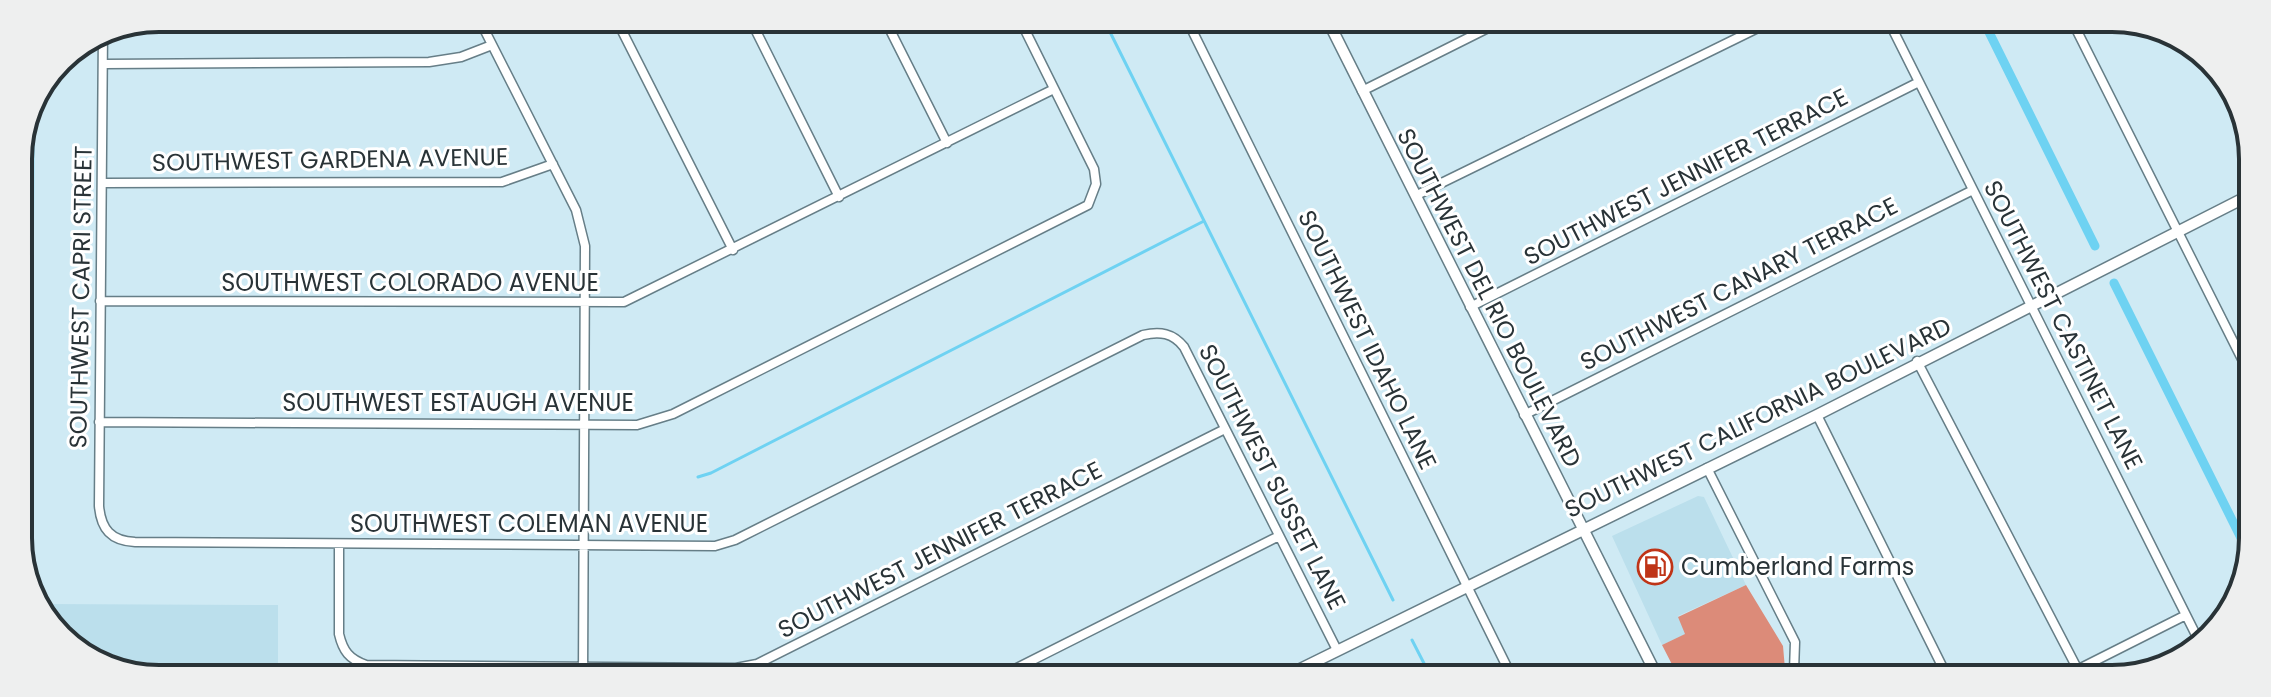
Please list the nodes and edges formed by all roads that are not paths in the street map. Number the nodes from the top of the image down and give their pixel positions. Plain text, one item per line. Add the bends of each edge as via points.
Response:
1 (486, 32) edge
2 (623, 32) edge
3 (756, 32) edge
4 (891, 32) edge
5 (1026, 32) edge
6 (1193, 32) edge
7 (1333, 32) edge
8 (1480, 32) edge
9 (1750, 32) edge
10 (1894, 32) edge
11 (2078, 32) edge
12 (103, 45) edge
13 (492, 45) junction
14 (104, 64) junction
15 (1919, 82) junction
16 (1054, 89) junction
17 (1362, 91) junction
18 (947, 143) junction
19 (553, 164) junction
20 (104, 183) junction
21 (1973, 190) junction
22 (1417, 195) junction
23 (839, 197) junction
24 (2239, 200) edge
25 (2178, 231) junction
26 (733, 250) junction
27 (100, 301) junction
28 (586, 304) junction
29 (2030, 305) junction
30 (1470, 307) junction
31 (1162, 333) joint
32 (2239, 353) edge
33 (1917, 361) junction
34 (1524, 415) junction
35 (1817, 415) junction
36 (99, 422) junction
37 (586, 425) junction
38 (1225, 429) junction
39 (1707, 468) junction
40 (1582, 528) junction
41 (1279, 536) junction
42 (135, 542) joint
43 (339, 544) junction
44 (584, 545) junction
45 (1466, 586) junction
46 (2186, 615) junction
47 (2195, 634) edge
48 (1337, 650) junction
49 (366, 665) edge
50 (583, 665) edge
51 (752, 665) edge
52 (1023, 665) edge
53 (1308, 665) edge
54 (1506, 665) edge
55 (1651, 665) edge
56 (1794, 665) edge
57 (1942, 665) edge
58 (2075, 665) edge
59 (2088, 665) edge

1 - 13 street
2 - 26 street
3 - 23 street
4 - 18 street
5 - 16 street
6 - 45 street, SOUTHWEST IDAHO LANE
7 - 17 street, SOUTHWEST DEL RIO BOULEVARD
8 - 17 street
9 - 22 street
10 - 15 street, SOUTHWEST CASTINET LANE
11 - 25 street
12 - 14 street, SOUTHWEST CAPRI STREET
13 - 14 street via 429,62
13 - 19 street
14 - 20 street, SOUTHWEST CAPRI STREET
15 - 21 street, SOUTHWEST CASTINET LANE
15 - 30 street, SOUTHWEST JENNIFER TERRACE
16 - 18 street, SOUTHWEST COLORADO AVENUE
16 - 37 street, SOUTHWEST ESTAUGH AVENUE via 1094,169 1094,194 1078,212 673,414 637,425
17 - 22 street, SOUTHWEST DEL RIO BOULEVARD
18 - 23 street, SOUTHWEST COLORADO AVENUE
19 - 20 street, SOUTHWEST GARDENA AVENUE via 502,182
19 - 28 street via 576,210 585,246
20 - 27 street, SOUTHWEST CAPRI STREET
21 - 29 street, SOUTHWEST CASTINET LANE
21 - 34 street, SOUTHWEST CANARY TERRACE
22 - 30 street, SOUTHWEST DEL RIO BOULEVARD
23 - 26 street, SOUTHWEST COLORADO AVENUE
24 - 25 street, SOUTHWEST CALIFORNIA BOULEVARD
25 - 29 street, SOUTHWEST CALIFORNIA BOULEVARD
25 - 32 street
26 - 28 street, SOUTHWEST COLORADO AVENUE via 624,302
27 - 28 street, SOUTHWEST COLORADO AVENUE
27 - 36 street, SOUTHWEST CAPRI STREET
28 - 37 street
29 - 33 street, SOUTHWEST CALIFORNIA BOULEVARD
29 - 46 street, SOUTHWEST CASTINET LANE
30 - 34 street, SOUTHWEST DEL RIO BOULEVARD
31 - 38 street, SOUTHWEST SUSSET LANE via 1184,347
31 - 44 street, SOUTHWEST COLEMAN AVENUE via 1143,335 735,540 715,546
33 - 35 street, SOUTHWEST CALIFORNIA BOULEVARD
33 - 58 street
34 - 40 street, SOUTHWEST DEL RIO BOULEVARD
35 - 39 street, SOUTHWEST CALIFORNIA BOULEVARD
35 - 57 street
36 - 37 street, SOUTHWEST ESTAUGH AVENUE
36 - 42 street, SOUTHWEST CAPRI STREET via 101,520 114,538
37 - 44 street
38 - 41 street, SOUTHWEST SUSSET LANE
38 - 51 street, SOUTHWEST JENNIFER TERRACE
39 - 40 street, SOUTHWEST CALIFORNIA BOULEVARD
39 - 56 street via 1795,642
40 - 45 street, SOUTHWEST CALIFORNIA BOULEVARD
40 - 55 street, SOUTHWEST DEL RIO BOULEVARD
41 - 48 street, SOUTHWEST SUSSET LANE
41 - 52 street
42 - 43 street, SOUTHWEST COLEMAN AVENUE
43 - 44 street, SOUTHWEST COLEMAN AVENUE
43 - 49 street, SOUTHWEST JENNIFER TERRACE via 342,648
44 - 50 street
45 - 48 street, SOUTHWEST CALIFORNIA BOULEVARD
45 - 54 street, SOUTHWEST IDAHO LANE
46 - 47 street, SOUTHWEST CASTINET LANE
46 - 59 street
48 - 53 street, SOUTHWEST CALIFORNIA BOULEVARD

